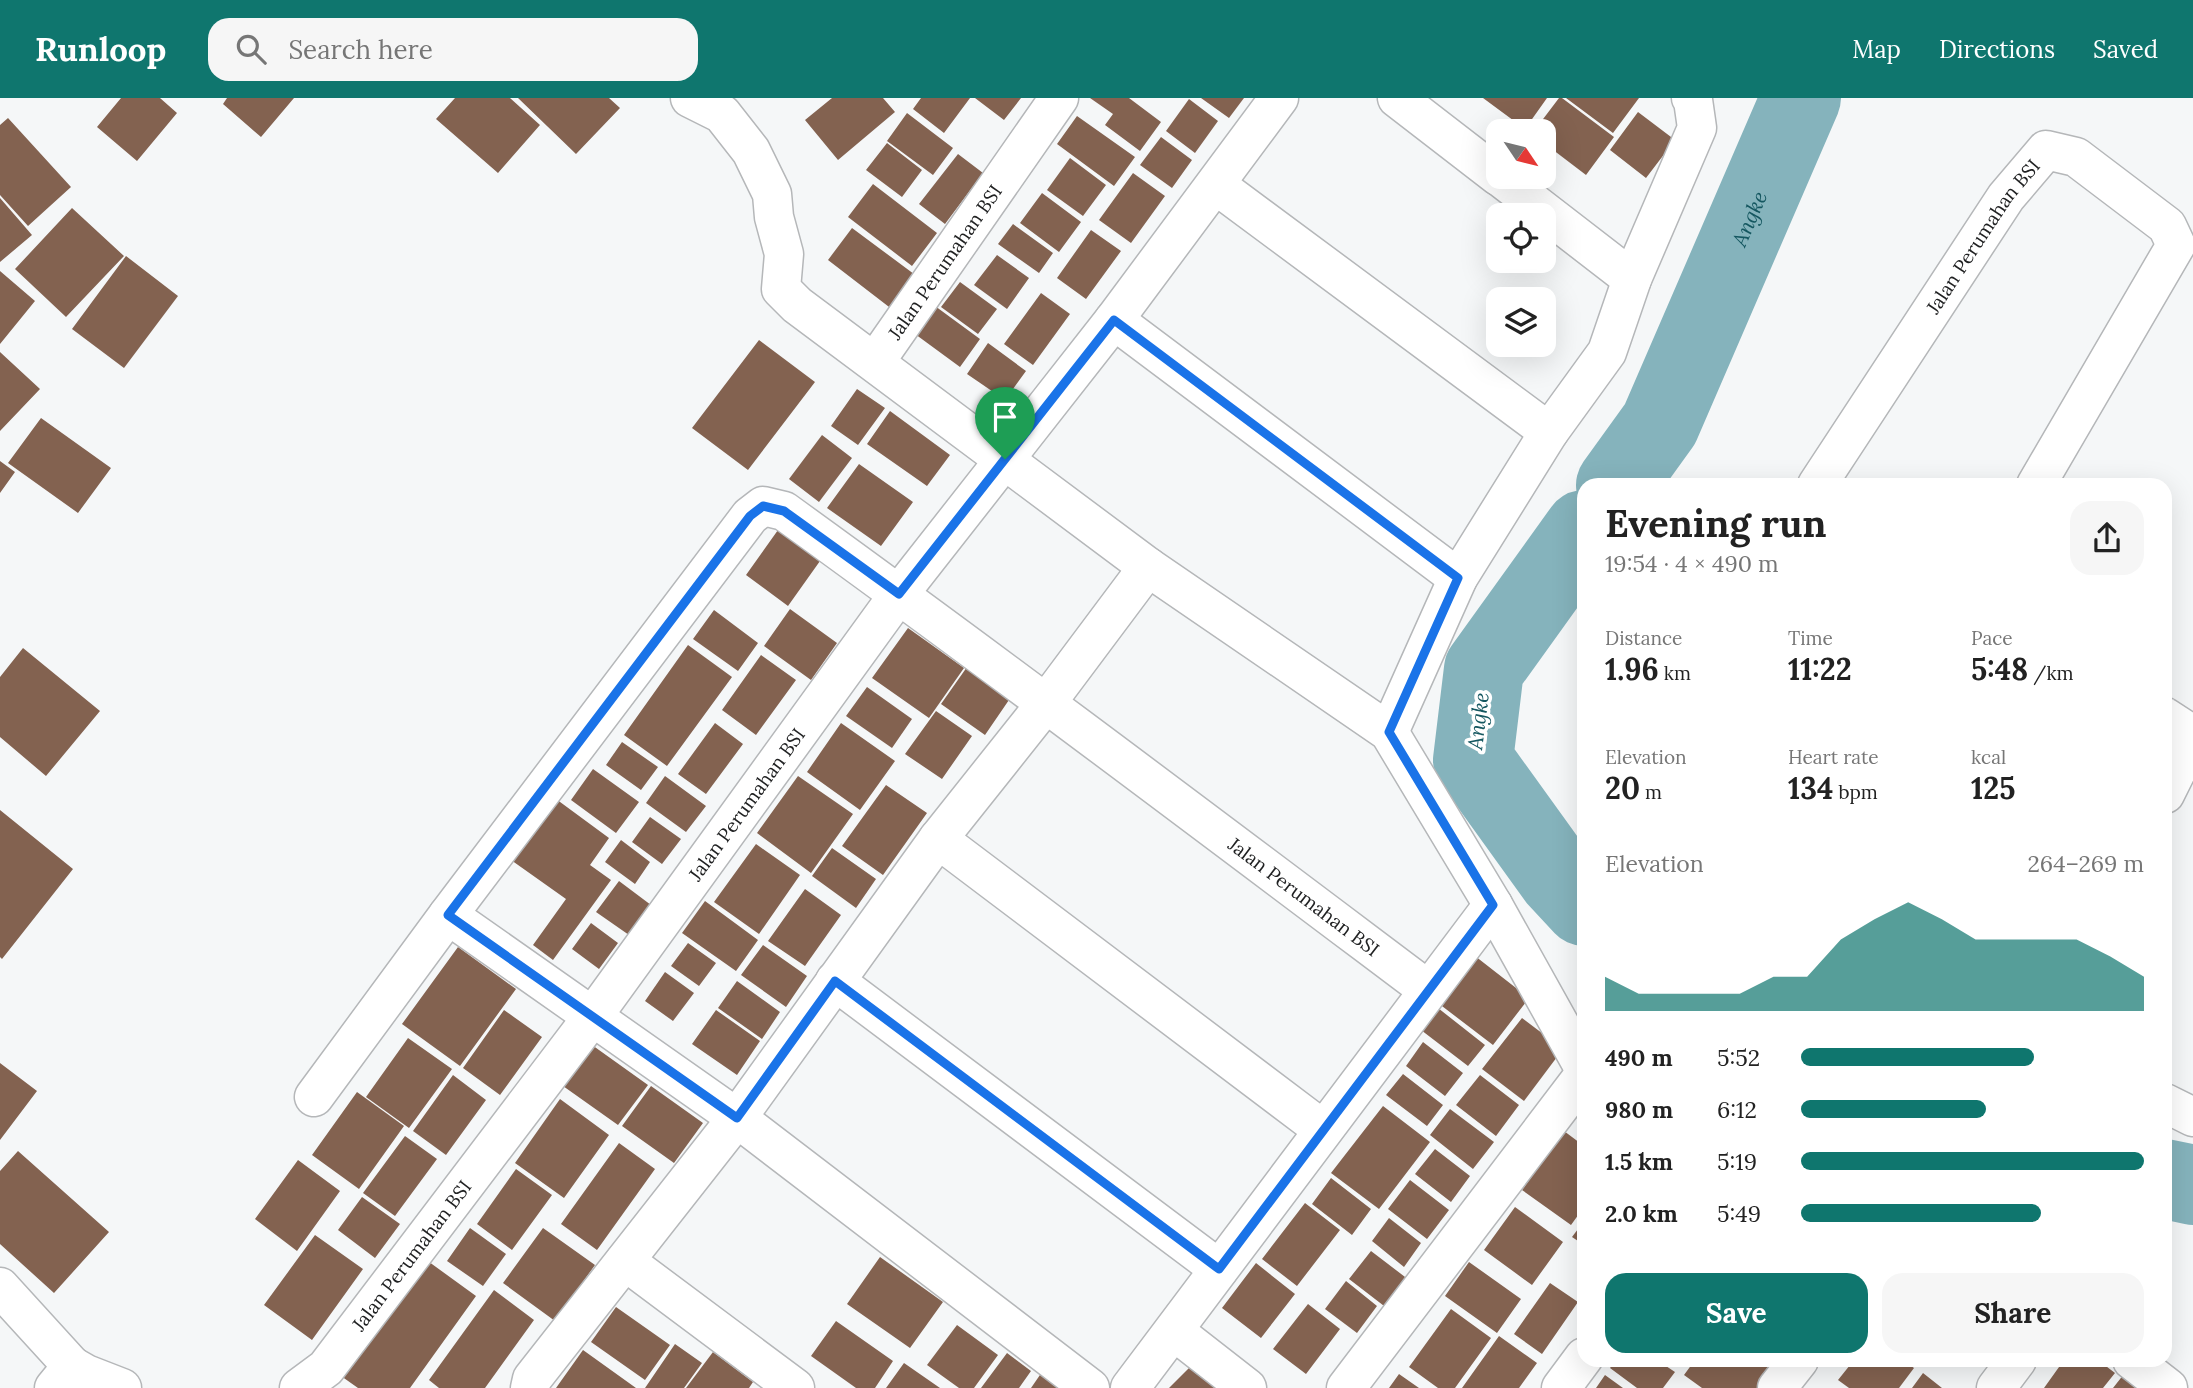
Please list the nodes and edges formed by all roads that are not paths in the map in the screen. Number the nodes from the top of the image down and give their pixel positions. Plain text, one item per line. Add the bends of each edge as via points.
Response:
1 (690, 98) edge
2 (1059, 98) edge
3 (1279, 98) edge
4 (1397, 98) edge
5 (1690, 98) edge
6 (1486, 166) edge
7 (1216, 185) junction
8 (1516, 189) edge
9 (1632, 279) junction
10 (1114, 320) junction
11 (875, 362) junction
12 (1549, 432) junction
13 (1005, 459) junction
14 (1822, 478) edge
15 (2040, 478) edge
16 (1148, 567) junction
17 (1458, 578) junction
18 (899, 594) junction
19 (1047, 702) junction
20 (2172, 722) edge
21 (1389, 732) junction
22 (2193, 736) edge
23 (2172, 780) edge
24 (938, 839) junction
25 (1493, 905) junction
26 (448, 915) junction
27 (835, 981) junction
28 (1428, 990) junction
29 (593, 1016) junction
30 (1577, 1055) edge
31 (1577, 1084) edge
32 (314, 1097) dead end
33 (2172, 1106) edge
34 (2193, 1117) edge
35 (737, 1118) junction
36 (1322, 1129) junction
37 (625, 1261) junction
38 (1219, 1269) junction
39 (0, 1287) edge
40 (1174, 1331) junction
41 (1577, 1366) edge
42 (1794, 1367) edge
43 (2012, 1367) edge
44 (2141, 1367) edge
45 (63, 1377) edge
46 (122, 1388) edge
47 (299, 1388) edge
48 (530, 1388) edge
49 (795, 1388) edge
50 (1090, 1388) edge
51 (1130, 1388) edge
52 (1247, 1388) edge
53 (1346, 1388) edge
54 (1561, 1388) edge
55 (1777, 1388) edge
56 (1996, 1388) edge
57 (2168, 1388) edge

1 - 11 street via 722,114 751,151 772,194 784,254 781,289
2 - 11 street, Jalan Perumahan BSI
3 - 7 street, Jalan Perumahan BSI
4 - 6 street
5 - 9 street via 1698,128
7 - 10 street, Jalan Perumahan BSI
7 - 12 street
8 - 9 street
9 - 12 street via 1607,352
10 - 13 street, Jalan Perumahan BSI
10 - 17 street
11 - 13 street
12 - 17 street
13 - 16 street
13 - 18 street, Jalan Perumahan BSI
14 - 15 street, Jalan Perumahan BSI via 2006,197 2046,150 2076,157 2167,226 2176,244
16 - 19 street
16 - 21 street
17 - 21 street
18 - 19 street, Jalan Perumahan BSI
18 - 26 street, Jalan Perumahan BSI via 784,511 763,506 750,516
18 - 29 street, Jalan Perumahan BSI
19 - 24 street
19 - 28 street, Jalan Perumahan BSI
20 - 22 street
21 - 25 street
22 - 23 street
24 - 27 street
24 - 36 street
25 - 28 street
25 - 30 street
26 - 29 street
26 - 32 street, Jalan Perumahan BSI
27 - 35 street
27 - 38 street
28 - 36 street
29 - 35 street
29 - 47 street, Jalan Perumahan BSI via 326,1368
31 - 53 street
33 - 34 street
35 - 37 street
35 - 50 street
36 - 38 street
37 - 48 street
37 - 49 street
38 - 40 street
39 - 45 street
40 - 51 street
40 - 52 street
41 - 54 street
42 - 55 street
43 - 56 street
44 - 57 street
45 - 46 street via 86,1374

